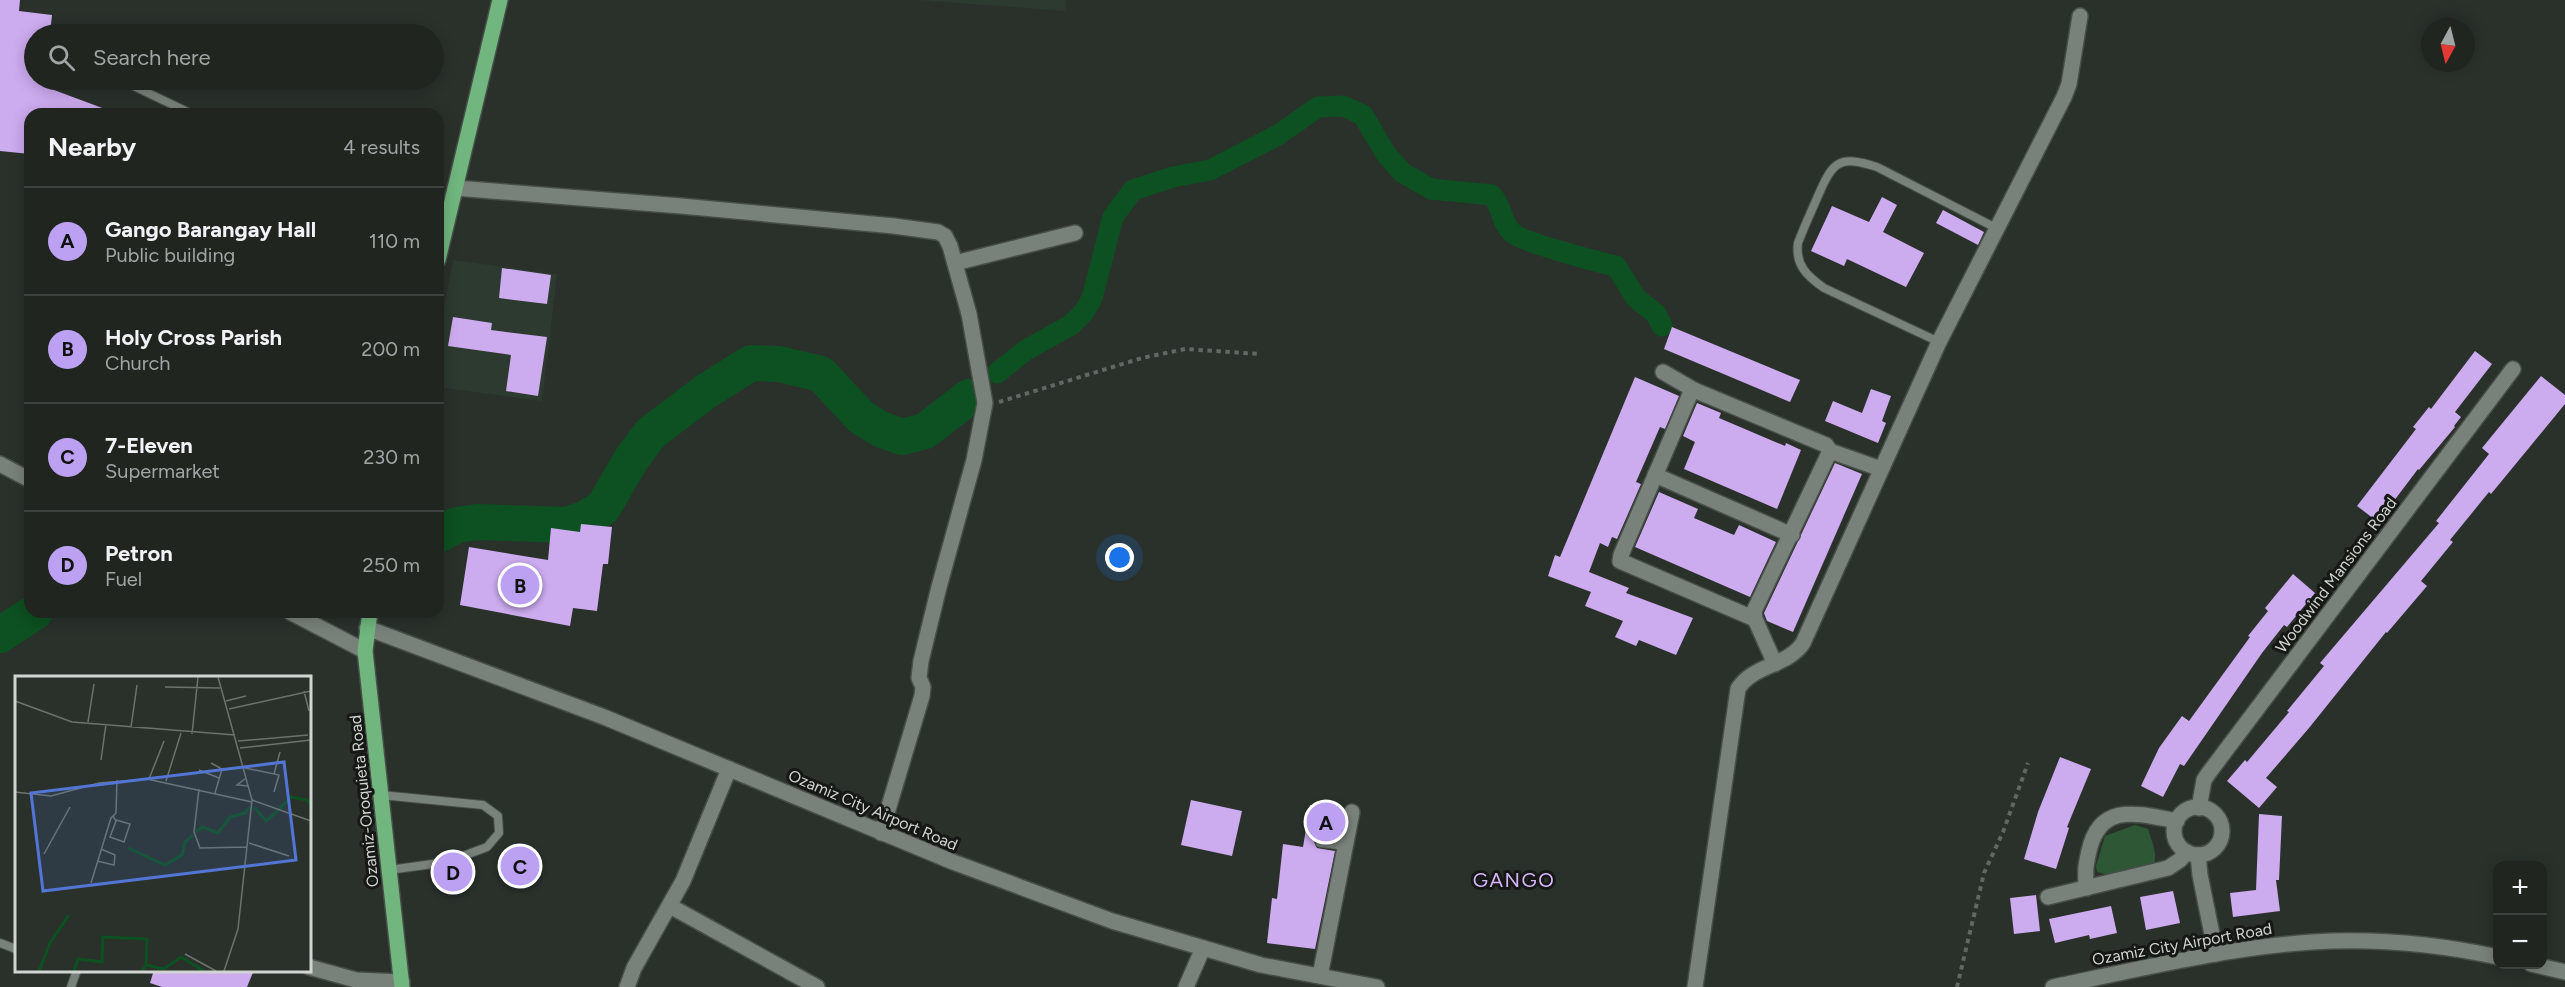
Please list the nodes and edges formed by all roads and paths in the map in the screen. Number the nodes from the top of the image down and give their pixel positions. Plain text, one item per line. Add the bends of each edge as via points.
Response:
1 (501, 0) edge
2 (2080, 15) dead end
3 (142, 90) edge
4 (179, 108) edge
5 (456, 188) junction
6 (444, 221) edge
7 (1996, 228) junction
8 (1075, 233) dead end
9 (955, 264) junction
10 (1939, 342) junction
11 (1258, 354) dead end
12 (2513, 369) dead end
13 (1664, 372) dead end
14 (1694, 390) junction
15 (984, 407) junction
16 (1830, 451) junction
17 (0, 464) edge
18 (1881, 469) junction
19 (1655, 475) junction
20 (24, 477) edge
21 (1792, 535) junction
22 (302, 618) edge
23 (369, 618) edge
24 (1755, 619) junction
25 (367, 628) junction
26 (365, 651) junction
27 (1775, 664) junction
28 (2028, 764) dead end
29 (729, 769) junction
30 (381, 795) junction
31 (2199, 808) junction
32 (1352, 812) dead end
33 (2177, 821) junction
34 (881, 833) junction
35 (1320, 843) dead end
36 (1346, 846) junction
37 (2193, 853) junction
38 (389, 870) junction
39 (2086, 888) junction
40 (2048, 897) dead end
41 (670, 906) junction
42 (0, 943) edge
43 (1203, 948) junction
44 (15, 950) edge
45 (2216, 954) junction
46 (2493, 956) edge
47 (310, 967) edge
48 (2547, 968) edge
49 (76, 972) edge
50 (2565, 972) edge
51 (1320, 976) junction
52 (402, 984) edge
53 (1371, 986) edge
54 (71, 987) edge
55 (627, 987) edge
56 (817, 987) edge
57 (1186, 987) edge
58 (1695, 987) edge
59 (1957, 987) edge
60 (2053, 987) edge

1 - 5 main road
2 - 7 street via 2064,97
3 - 4 lane
5 - 6 main road
5 - 9 street via 938,232 945,236
7 - 10 street
7 - 10 lane via 1877,167 1858,161 1843,162 1829,171 1798,243 1800,265 1810,279 1824,288
8 - 9 street
9 - 15 street via 969,314
10 - 18 street
11 - 15 path via 1185,349 1142,358
12 - 31 street, Woodwind Mansions Road via 2208,774
13 - 14 street
14 - 16 street via 1826,445
14 - 19 street
15 - 34 street via 921,661 922,696
16 - 18 street
16 - 21 street
17 - 20 street
18 - 27 street via 1803,643 1792,656
19 - 21 street
19 - 24 street via 1620,561
21 - 24 street via 1754,611
22 - 26 street
23 - 25 main road, Ozamiz-Oroquieta Road
24 - 27 street
25 - 26 main road, Ozamiz-Oroquieta Road
25 - 29 street, Ozamiz City Airport Road via 604,717
26 - 30 main road, Ozamiz-Oroquieta Road
27 - 58 street via 1738,689
28 - 59 path via 1979,890
29 - 34 street, Ozamiz City Airport Road
29 - 41 street
30 - 38 main road, Ozamiz-Oroquieta Road
30 - 38 lane via 483,805 498,816 499,833 487,847 447,862
31 - 33 street via 2186,811
31 - 37 street via 2216,816 2222,835 2216,847 2205,854
32 - 36 street
33 - 37 street via 2176,838
33 - 39 street via 2132,814 2103,822 2092,838 2085,867
34 - 43 street, Ozamiz City Airport Road via 1112,921
35 - 36 lane
36 - 51 street
37 - 39 street via 2168,868
37 - 45 street
38 - 52 main road, Ozamiz-Oroquieta Road
39 - 40 street
41 - 55 street
41 - 56 street
42 - 44 lane
43 - 51 street, Ozamiz City Airport Road via 1261,965
43 - 57 street
45 - 46 street, Ozamiz City Airport Road via 2314,942 2371,941 2446,946
45 - 60 street, Ozamiz City Airport Road
47 - 52 street via 356,980
48 - 50 street
49 - 54 lane
51 - 53 street, Ozamiz City Airport Road

